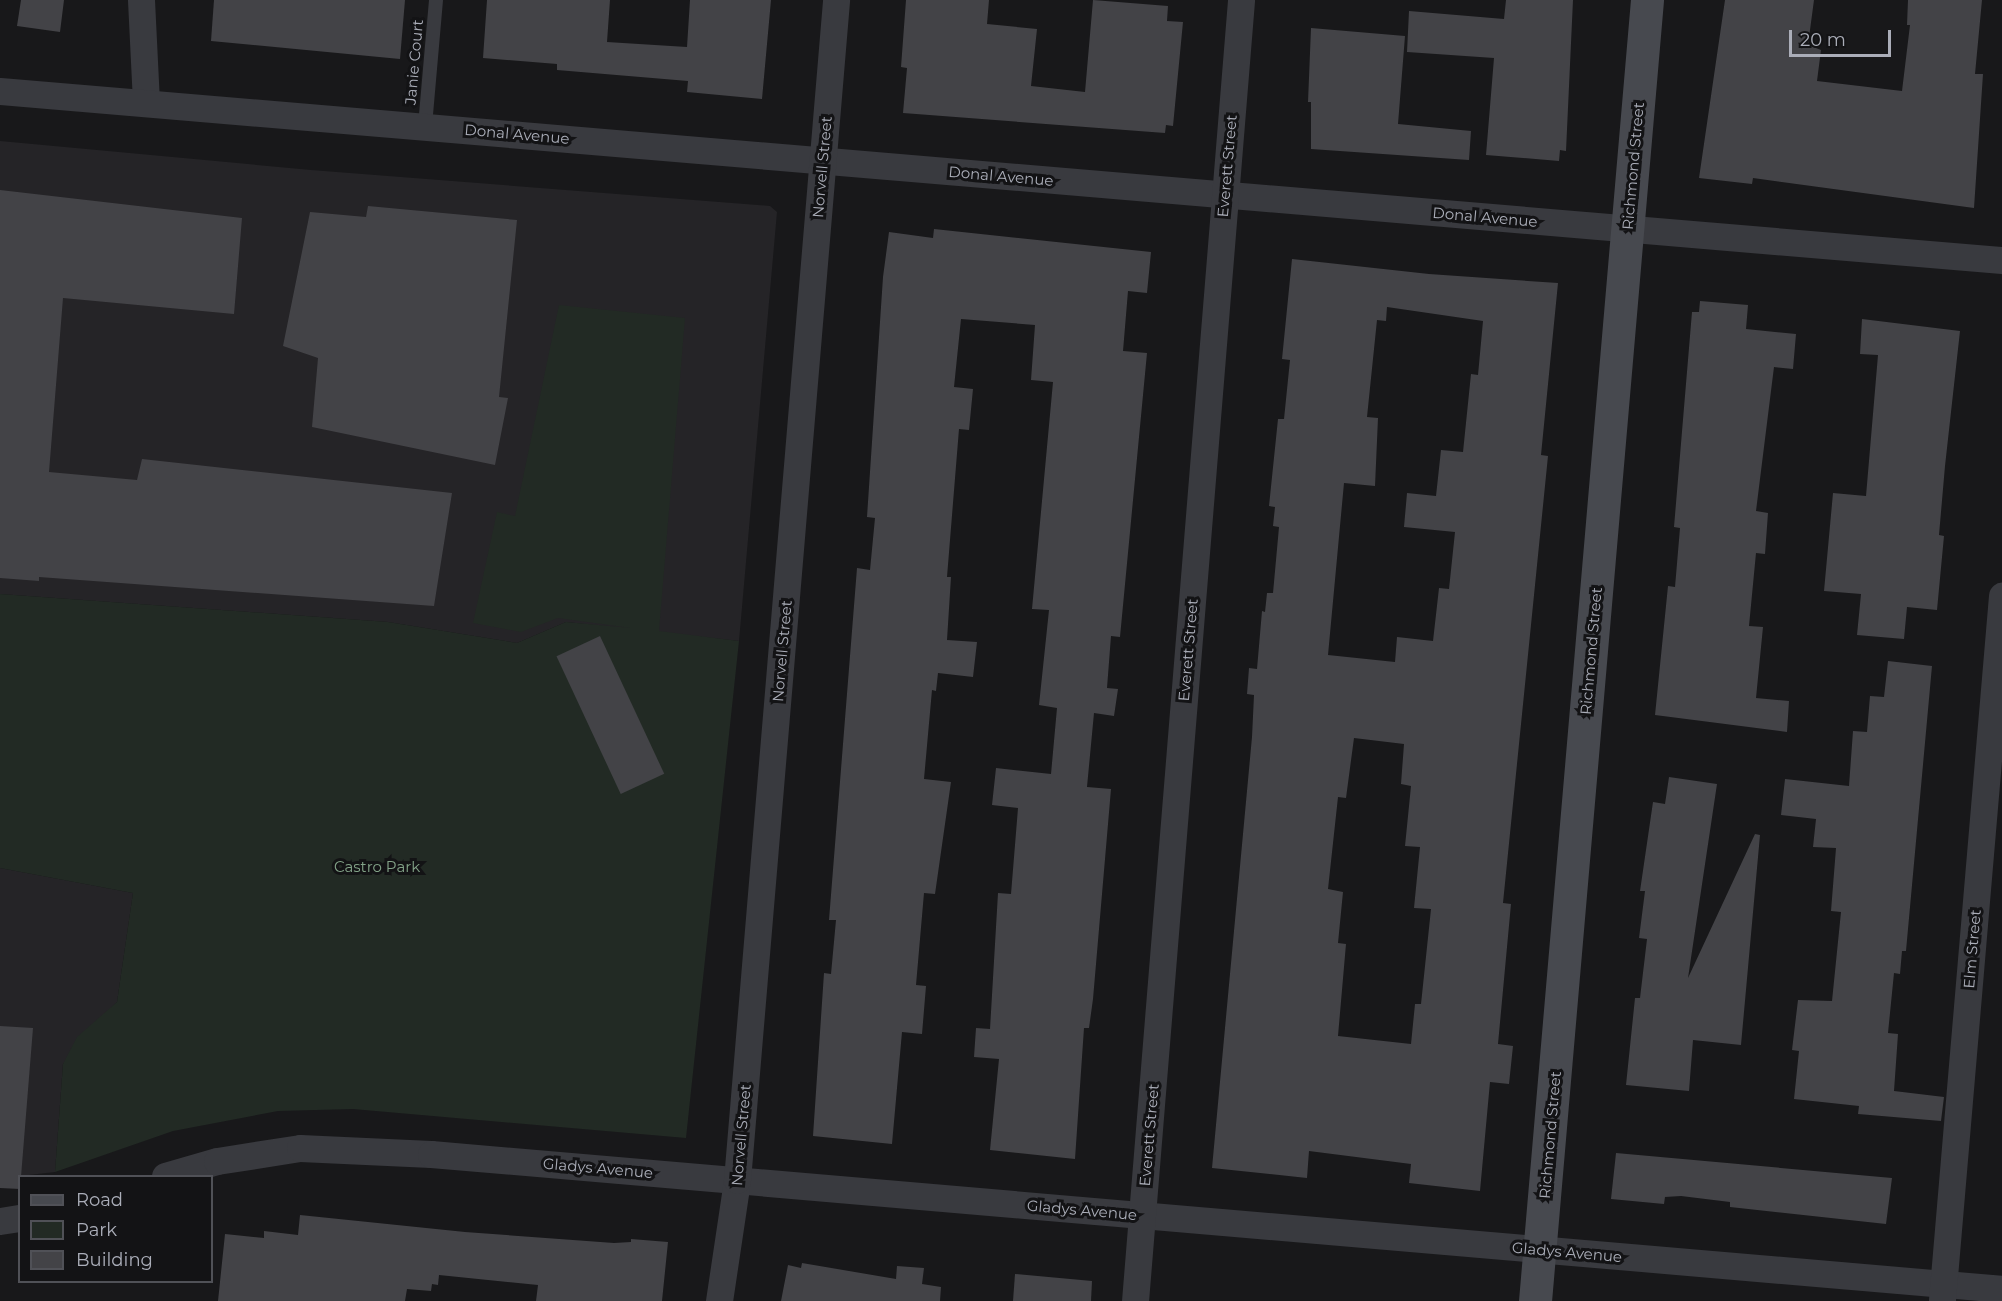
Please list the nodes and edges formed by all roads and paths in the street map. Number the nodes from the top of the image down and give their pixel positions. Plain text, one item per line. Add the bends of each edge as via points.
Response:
1 (141, 0) edge
2 (436, 0) edge
3 (836, 0) edge
4 (1241, 0) edge
5 (1647, 0) edge
6 (0, 91) edge
7 (146, 104) junction
8 (425, 126) junction
9 (823, 161) junction
10 (1224, 195) junction
11 (1628, 230) junction
12 (2002, 260) edge
13 (2002, 596) edge
14 (168, 1175) edge
15 (737, 1180) junction
16 (1143, 1216) junction
17 (18, 1218) edge
18 (0, 1221) edge
19 (1540, 1250) junction
20 (2002, 1289) edge
21 (1943, 1292) edge
22 (719, 1301) edge
23 (1135, 1301) edge
24 (1535, 1301) edge

1 - 7 street
2 - 8 lane, Janie Court
3 - 9 street, Norvell Street
4 - 10 street, Everett Street
5 - 11 street, Richmond Street
6 - 7 street, Donal Avenue
7 - 8 street, Donal Avenue
8 - 9 street, Donal Avenue
9 - 10 street, Donal Avenue
9 - 15 street, Norvell Street
10 - 11 street, Donal Avenue
10 - 16 street, Everett Street
11 - 12 street, Donal Avenue
11 - 19 street, Richmond Street
13 - 21 street, Elm Street
14 - 15 street, Gladys Avenue via 217,1161 300,1148 431,1154
15 - 16 street, Gladys Avenue
15 - 22 street, Norvell Street
16 - 19 street, Gladys Avenue
16 - 23 street, Everett Street
17 - 18 street
19 - 21 street, Gladys Avenue
19 - 24 street, Richmond Street
20 - 21 street, Gladys Avenue

